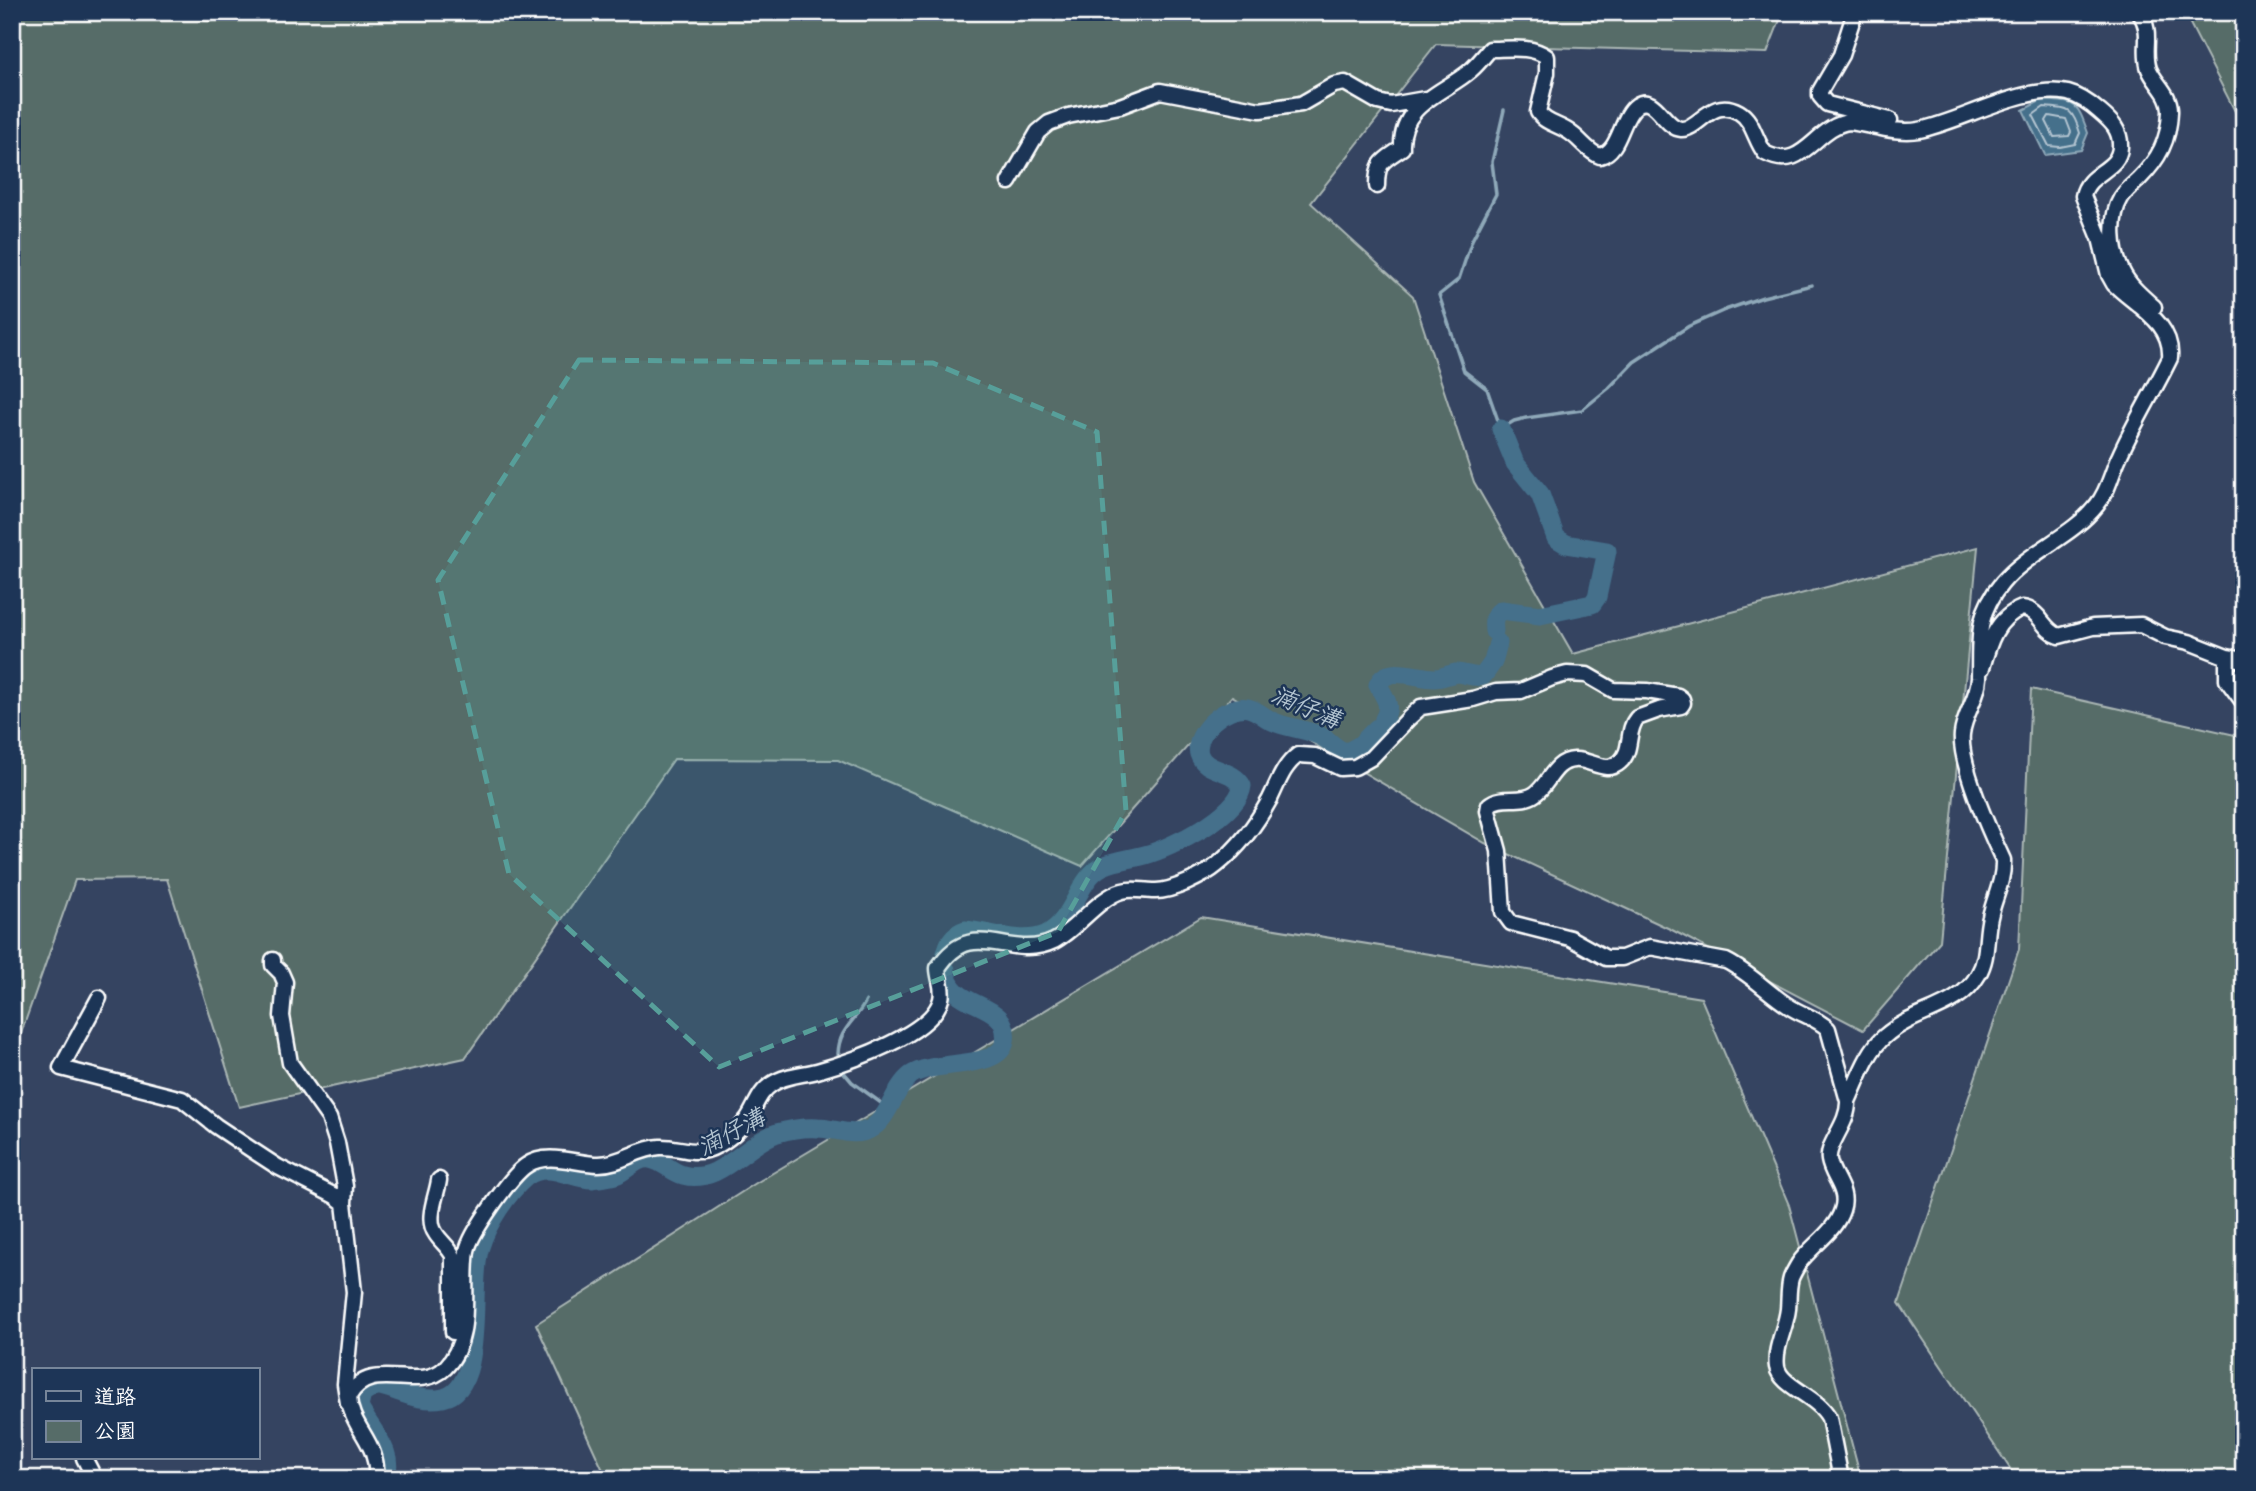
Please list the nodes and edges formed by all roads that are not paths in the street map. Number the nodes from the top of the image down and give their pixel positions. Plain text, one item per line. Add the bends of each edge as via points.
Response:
1 (1855, 12) edge
2 (2138, 12) edge
3 (1425, 99) junction
4 (1993, 105) junction
5 (1009, 182) dead end
6 (1377, 186) dead end
7 (2167, 333) junction
8 (2227, 657) junction
9 (2244, 660) edge
10 (1979, 679) junction
11 (2244, 703) edge
12 (274, 960) dead end
13 (99, 998) dead end
14 (1847, 1101) junction
15 (439, 1180) dead end
16 (344, 1203) junction
17 (433, 1374) junction
18 (349, 1404) junction
19 (85, 1460) edge
20 (95, 1479) edge
21 (376, 1479) edge
22 (1841, 1479) edge

1 - 4 street via 1841,55 1820,92 1822,101 1896,122
2 - 7 street via 2148,34 2148,67 2163,89 2170,111 2163,149 2119,200 2114,232 2122,271 2156,309
3 - 4 street via 1471,70 1490,49 1532,49 1547,57 1537,106 1541,117 1572,134 1593,153 1600,156 1610,151 1629,114 1644,103 1680,129 1714,110 1736,110 1748,120 1765,153 1783,158 1808,149 1830,127 1841,123 1920,130
3 - 5 street via 1391,105 1345,83 1301,104 1260,110 1160,91 1121,106 1049,123 1038,132
3 - 6 street via 1407,124 1402,148 1380,162
4 - 7 street via 2044,92 2071,93 2116,127 2120,151 2116,161 2087,184 2083,195 2114,284
7 - 10 street via 2170,358 2118,458 2109,488 2084,520 2018,567 1988,603 1980,626
8 - 9 street
8 - 10 street via 2141,625 2093,627 2059,636 2033,611 2022,608 2003,618
8 - 11 street via 2227,680
10 - 14 street via 1962,734 1963,746 2004,871 1990,917 1985,960 1968,989 1953,1001 1902,1023 1876,1045
12 - 16 street via 285,982 282,1016 290,1063 329,1118 339,1150
13 - 16 street via 61,1068 182,1099 278,1167
14 - 17 street via 1829,1029 1789,1007 1737,967 1719,959 1658,948 1606,958 1570,938 1506,918 1489,805 1536,794 1563,762 1578,759 1604,767 1620,762 1637,718 1683,704 1678,696 1613,690 1587,676 1567,674 1521,691 1421,707 1371,758 1355,767 1340,768 1315,756 1297,755 1256,822 1217,866 1165,890 1122,891 1054,941 1041,945 967,942 938,968 942,998 924,1023 862,1055 772,1083 748,1118 716,1146 703,1151 662,1146 600,1164 556,1158 528,1163 507,1184 468,1247 462,1334 444,1369
14 - 22 street via 1848,1111 1828,1159 1844,1197 1843,1207 1834,1226 1790,1278 1777,1356 1780,1374 1825,1410
15 - 17 street via 431,1217 433,1232 453,1256 454,1331
16 - 18 street via 354,1292 345,1384
17 - 18 street via 363,1381 354,1387
18 - 21 street via 377,1460
19 - 20 street

